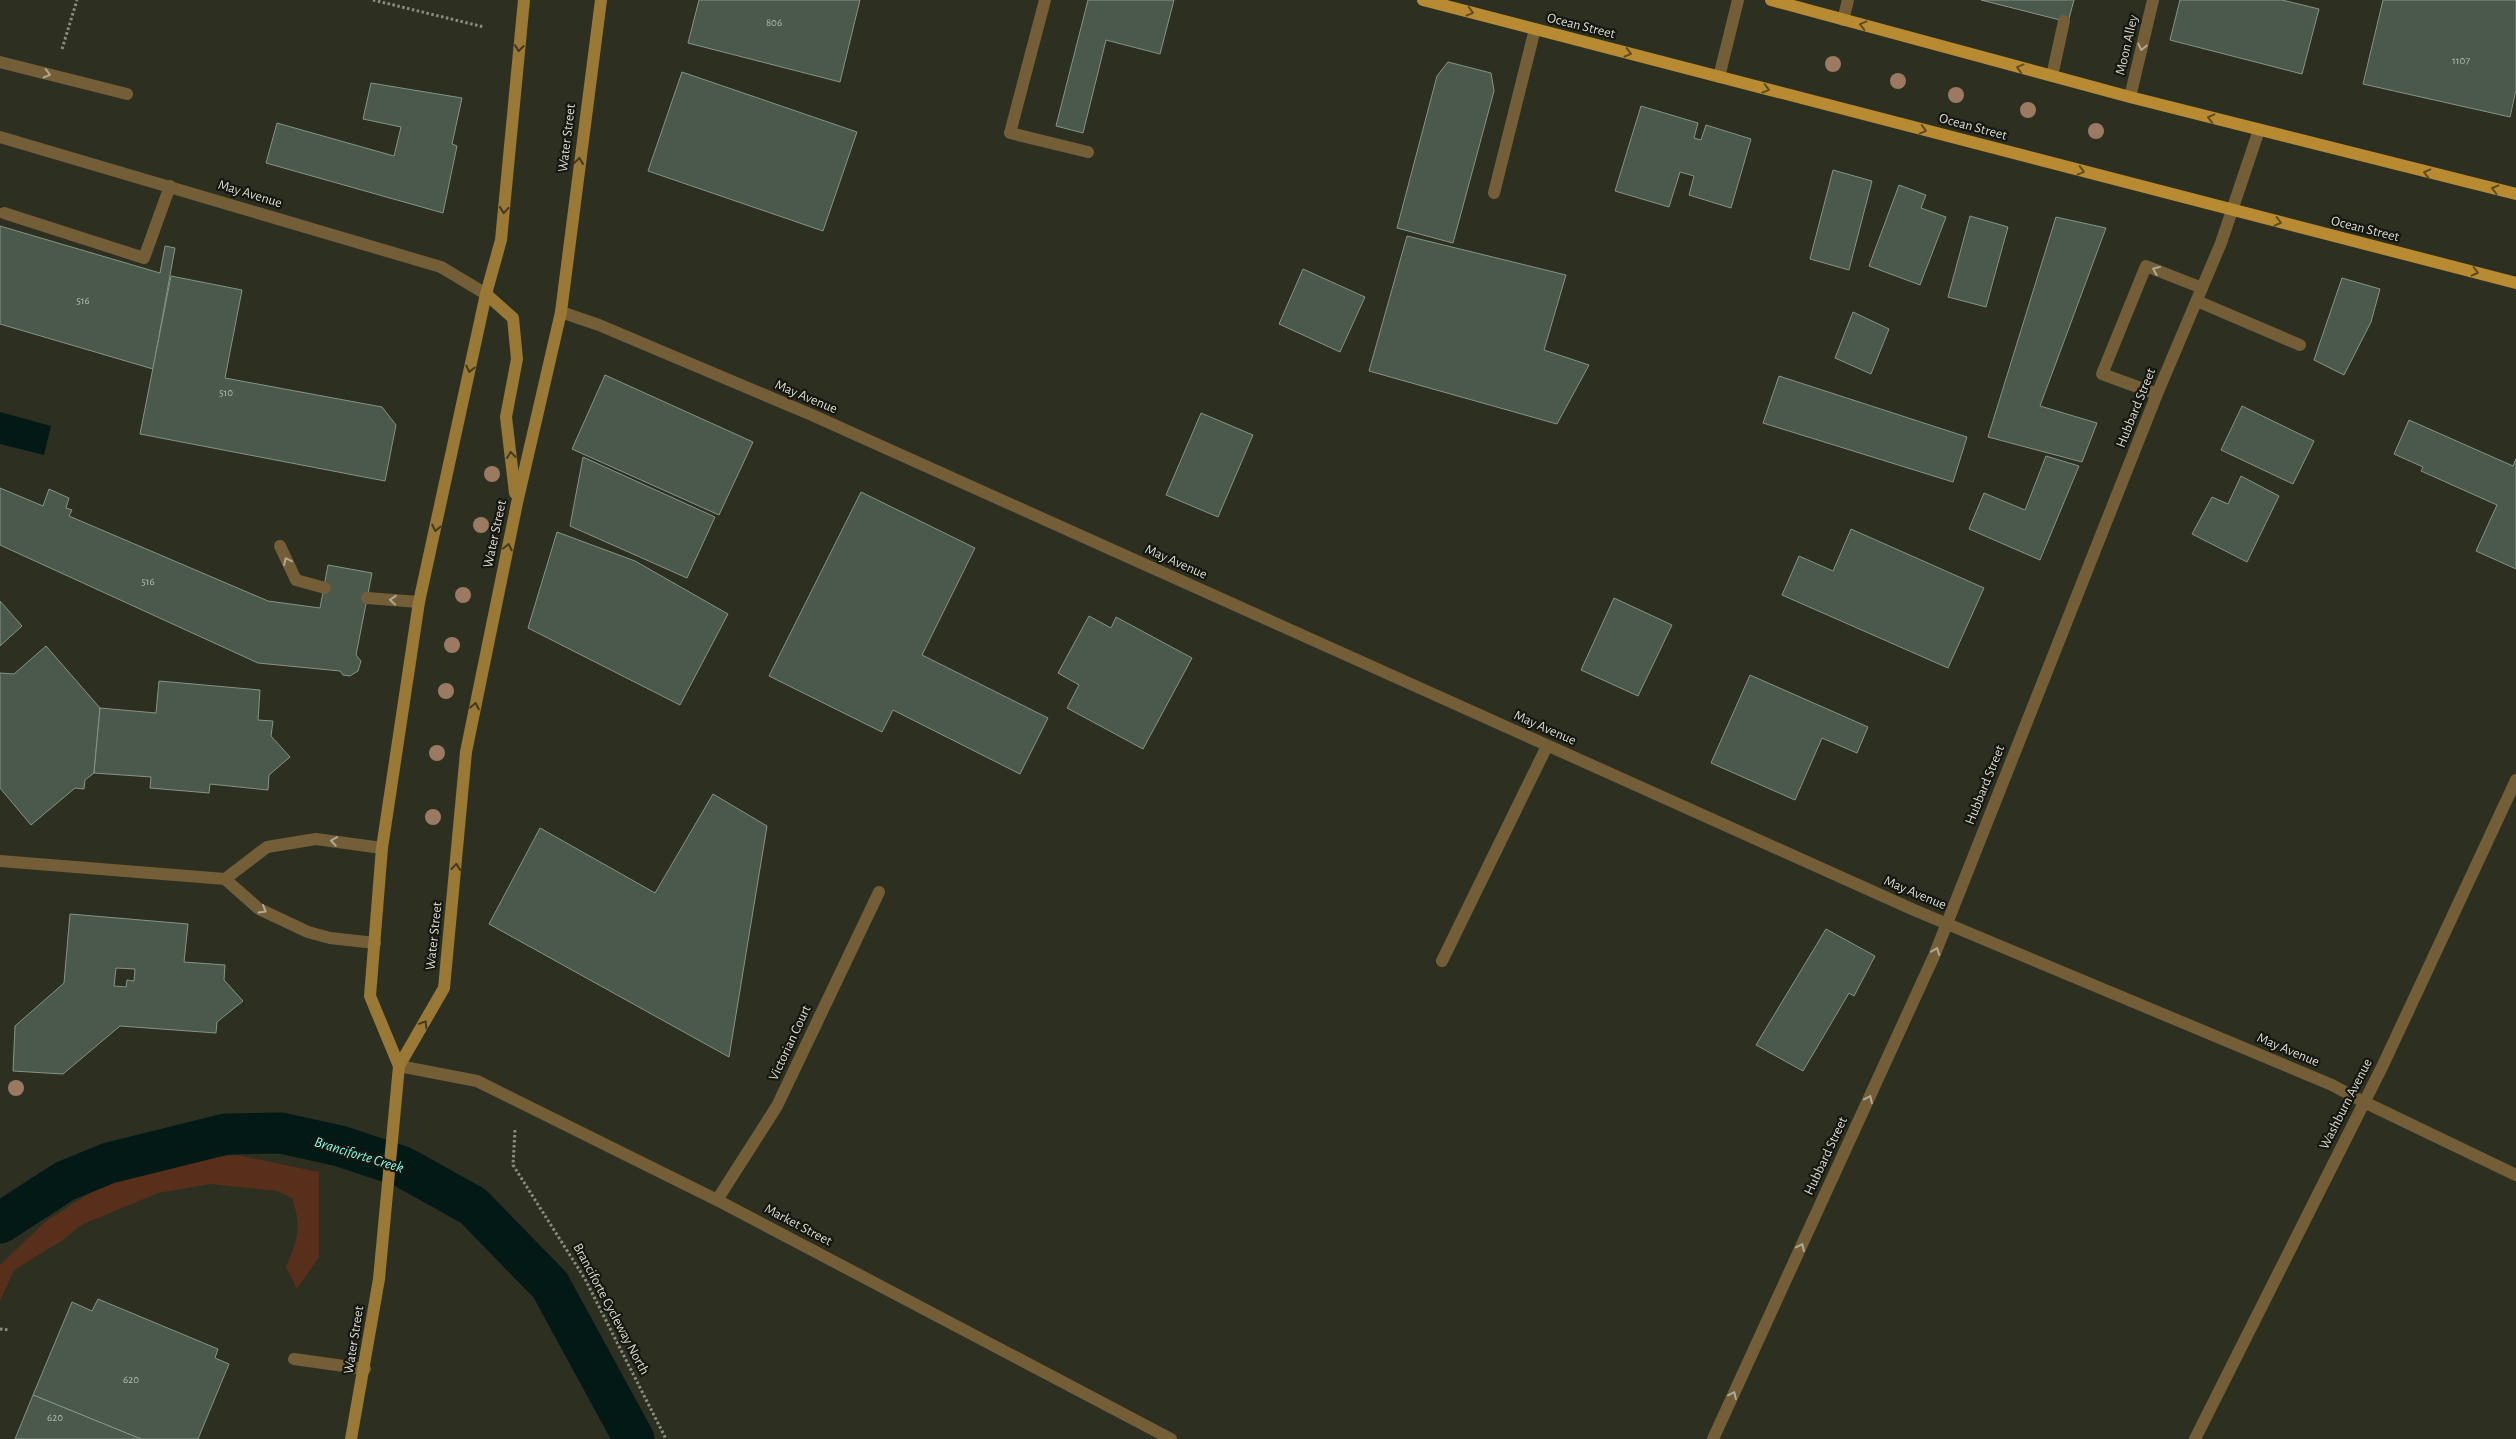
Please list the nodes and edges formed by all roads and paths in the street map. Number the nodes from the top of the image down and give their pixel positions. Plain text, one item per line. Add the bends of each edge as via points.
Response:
1 (77, 0) edge
2 (373, 0) edge
3 (524, 0) edge
4 (601, 0) edge
5 (1045, 0) edge
6 (1423, 0) edge
7 (1738, 0) edge
8 (1771, 0) edge
9 (1848, 0) edge
10 (2153, 0) edge
11 (1843, 20) junction
12 (2064, 22) dead end
13 (484, 27) dead end
14 (1535, 29) junction
15 (0, 62) edge
16 (54, 76) junction
17 (2052, 76) junction
18 (1719, 77) junction
19 (127, 94) dead end
20 (2130, 97) junction
21 (2258, 130) junction
22 (0, 136) edge
23 (1088, 152) dead end
24 (170, 186) junction
25 (1494, 193) dead end
26 (2516, 194) edge
27 (2231, 210) junction
28 (4, 213) dead end
29 (2516, 283) edge
30 (2202, 288) junction
31 (486, 294) junction
32 (2197, 301) junction
33 (560, 312) junction
34 (2300, 345) dead end
35 (2157, 394) junction
36 (517, 503) junction
37 (280, 546) dead end
38 (324, 588) dead end
39 (367, 598) dead end
40 (419, 602) junction
41 (1547, 746) junction
42 (2516, 780) edge
43 (382, 848) junction
44 (0, 861) edge
45 (225, 880) junction
46 (878, 892) dead end
47 (1946, 923) junction
48 (375, 943) junction
49 (1442, 961) dead end
50 (400, 1066) junction
51 (2364, 1102) junction
52 (512, 1138) dead end
53 (2516, 1175) edge
54 (717, 1200) junction
55 (0, 1329) edge
56 (10, 1330) dead end
57 (294, 1359) dead end
58 (365, 1369) junction
59 (352, 1439) edge
60 (666, 1439) edge
61 (1171, 1439) edge
62 (1713, 1439) edge
63 (2195, 1439) edge

1 - 16 path
2 - 13 path
3 -> 31 main road, Water Street via 501,240
33 -> 4 main road, Water Street
5 - 23 street via 1010,133
6 -> 14 main road, Ocean Street
7 - 18 street
8 - 11 main road
9 - 11 street
10 -> 20 street, Moon Alley
17 -> 11 main road
12 - 17 street
14 -> 18 main road, Ocean Street
14 - 25 street
15 -> 16 street
16 - 19 street
17 - 20 main road
18 -> 27 main road, Ocean Street
21 -> 20 main road
26 -> 21 main road
21 - 27 street, Hubbard Street
22 - 24 street, May Avenue
24 - 28 street via 144,258
24 - 31 street, May Avenue via 440,267
27 -> 29 main road, Ocean Street
27 - 30 street, Hubbard Street
30 - 32 street, Hubbard Street
30 -> 35 street via 2146,266 2102,374
36 -> 31 main road via 506,416 517,358 513,318
31 -> 40 main road, Water Street
32 - 34 street
32 - 35 street, Hubbard Street
33 - 36 main road, Water Street
33 - 41 street, May Avenue via 599,325 812,416
35 - 47 street, Hubbard Street
50 -> 36 main road, Water Street via 444,988 466,752
38 -> 37 street via 296,580
40 -> 39 street
40 - 43 main road, Water Street
41 - 47 street, May Avenue
41 - 49 street
42 - 51 street, Washburn Avenue
43 -> 45 street via 316,839 267,847
43 - 48 main road, Water Street
44 - 45 street
45 -> 48 street via 259,909 308,932
46 - 54 street, Victorian Court via 777,1106
47 - 51 street, May Avenue via 2332,1085
62 -> 47 street, Hubbard Street via 1934,956
48 - 50 main road, Water Street via 370,996
50 - 54 street, Market Street via 477,1081
50 - 58 main road, Water Street via 379,1280
51 - 53 street, May Avenue
51 - 63 street, Washburn Avenue
52 - 60 path, Branciforte Cycleway North via 513,1165 585,1279
54 - 61 street, Market Street
55 - 56 path
57 - 58 street
58 - 59 main road, Water Street

